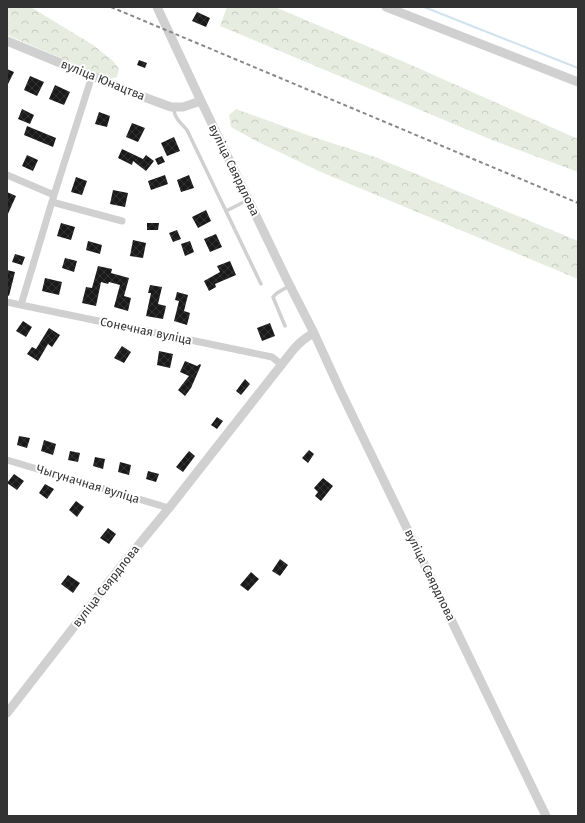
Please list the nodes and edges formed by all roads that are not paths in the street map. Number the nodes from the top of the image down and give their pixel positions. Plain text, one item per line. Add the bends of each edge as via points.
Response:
1 (156, 7) edge
2 (386, 7) edge
3 (7, 41) edge
4 (92, 76) junction
5 (578, 82) edge
6 (201, 101) junction
7 (174, 108) junction
8 (7, 175) edge
9 (54, 195) junction
10 (249, 200) junction
11 (52, 202) junction
12 (226, 211) junction
13 (122, 221) dead end
14 (261, 284) dead end
15 (290, 285) junction
16 (7, 302) edge
17 (21, 305) junction
18 (285, 326) dead end
19 (314, 333) junction
20 (282, 365) junction
21 (7, 460) edge
22 (169, 508) junction
23 (9, 706) edge
24 (546, 816) edge

1 - 6 street, вуліца Свярдлова
2 - 5 street
3 - 4 street, вуліца Юнацтва
4 - 7 street, вуліца Юнацтва
4 - 9 street
6 - 7 street
6 - 10 street, вуліца Свярдлова
7 - 12 lane via 174,112 188,130
8 - 9 street
9 - 11 street
10 - 12 lane
10 - 15 street, вуліца Свярдлова
11 - 13 street
11 - 17 street
12 - 14 lane
15 - 18 lane via 273,297
15 - 19 street, вуліца Свярдлова
16 - 17 street, Сонечная вуліца
17 - 20 street, Сонечная вуліца via 272,357
19 - 20 street, вуліца Свярдлова via 299,343
19 - 24 street, вуліца Свярдлова
20 - 22 street, вуліца Свярдлова
21 - 22 street, Чыгуначная вуліца
22 - 23 street, вуліца Свярдлова

